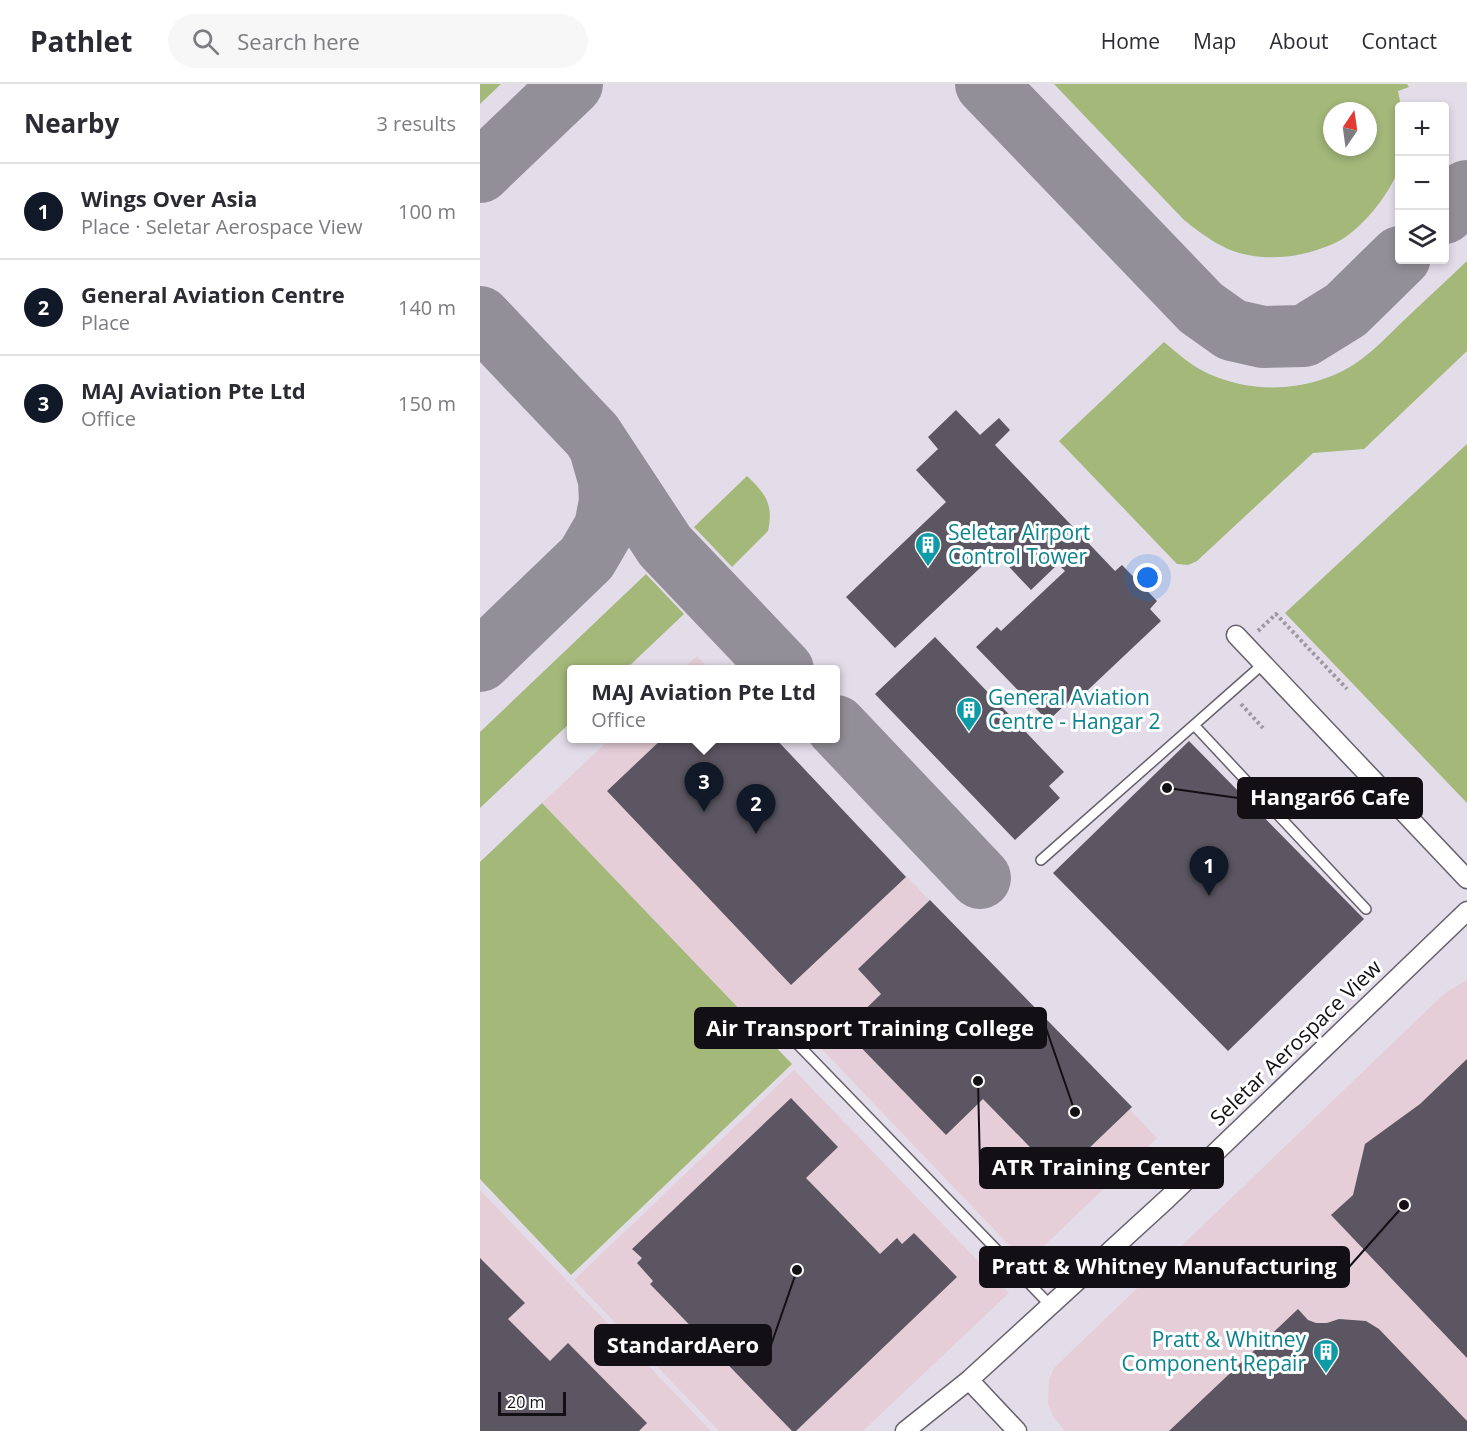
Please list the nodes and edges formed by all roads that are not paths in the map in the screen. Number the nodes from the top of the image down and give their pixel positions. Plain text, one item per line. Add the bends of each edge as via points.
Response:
1 (1240, 640) road end
2 (1263, 664) junction
3 (1194, 725) junction
4 (1041, 860) dead end
5 (1467, 879) edge
6 (1366, 909) dead end
7 (1467, 911) edge
8 (782, 1028) dead end
9 (1051, 1306) junction
10 (969, 1380) junction
11 (905, 1431) edge
12 (1017, 1431) edge

1 - 2 street
2 - 3 lane
2 - 5 street
3 - 4 lane
3 - 6 lane
7 - 9 street, Seletar Aerospace View
8 - 9 lane
9 - 10 street, Seletar Aerospace View
10 - 11 street, Seletar Aerospace View
10 - 12 street

